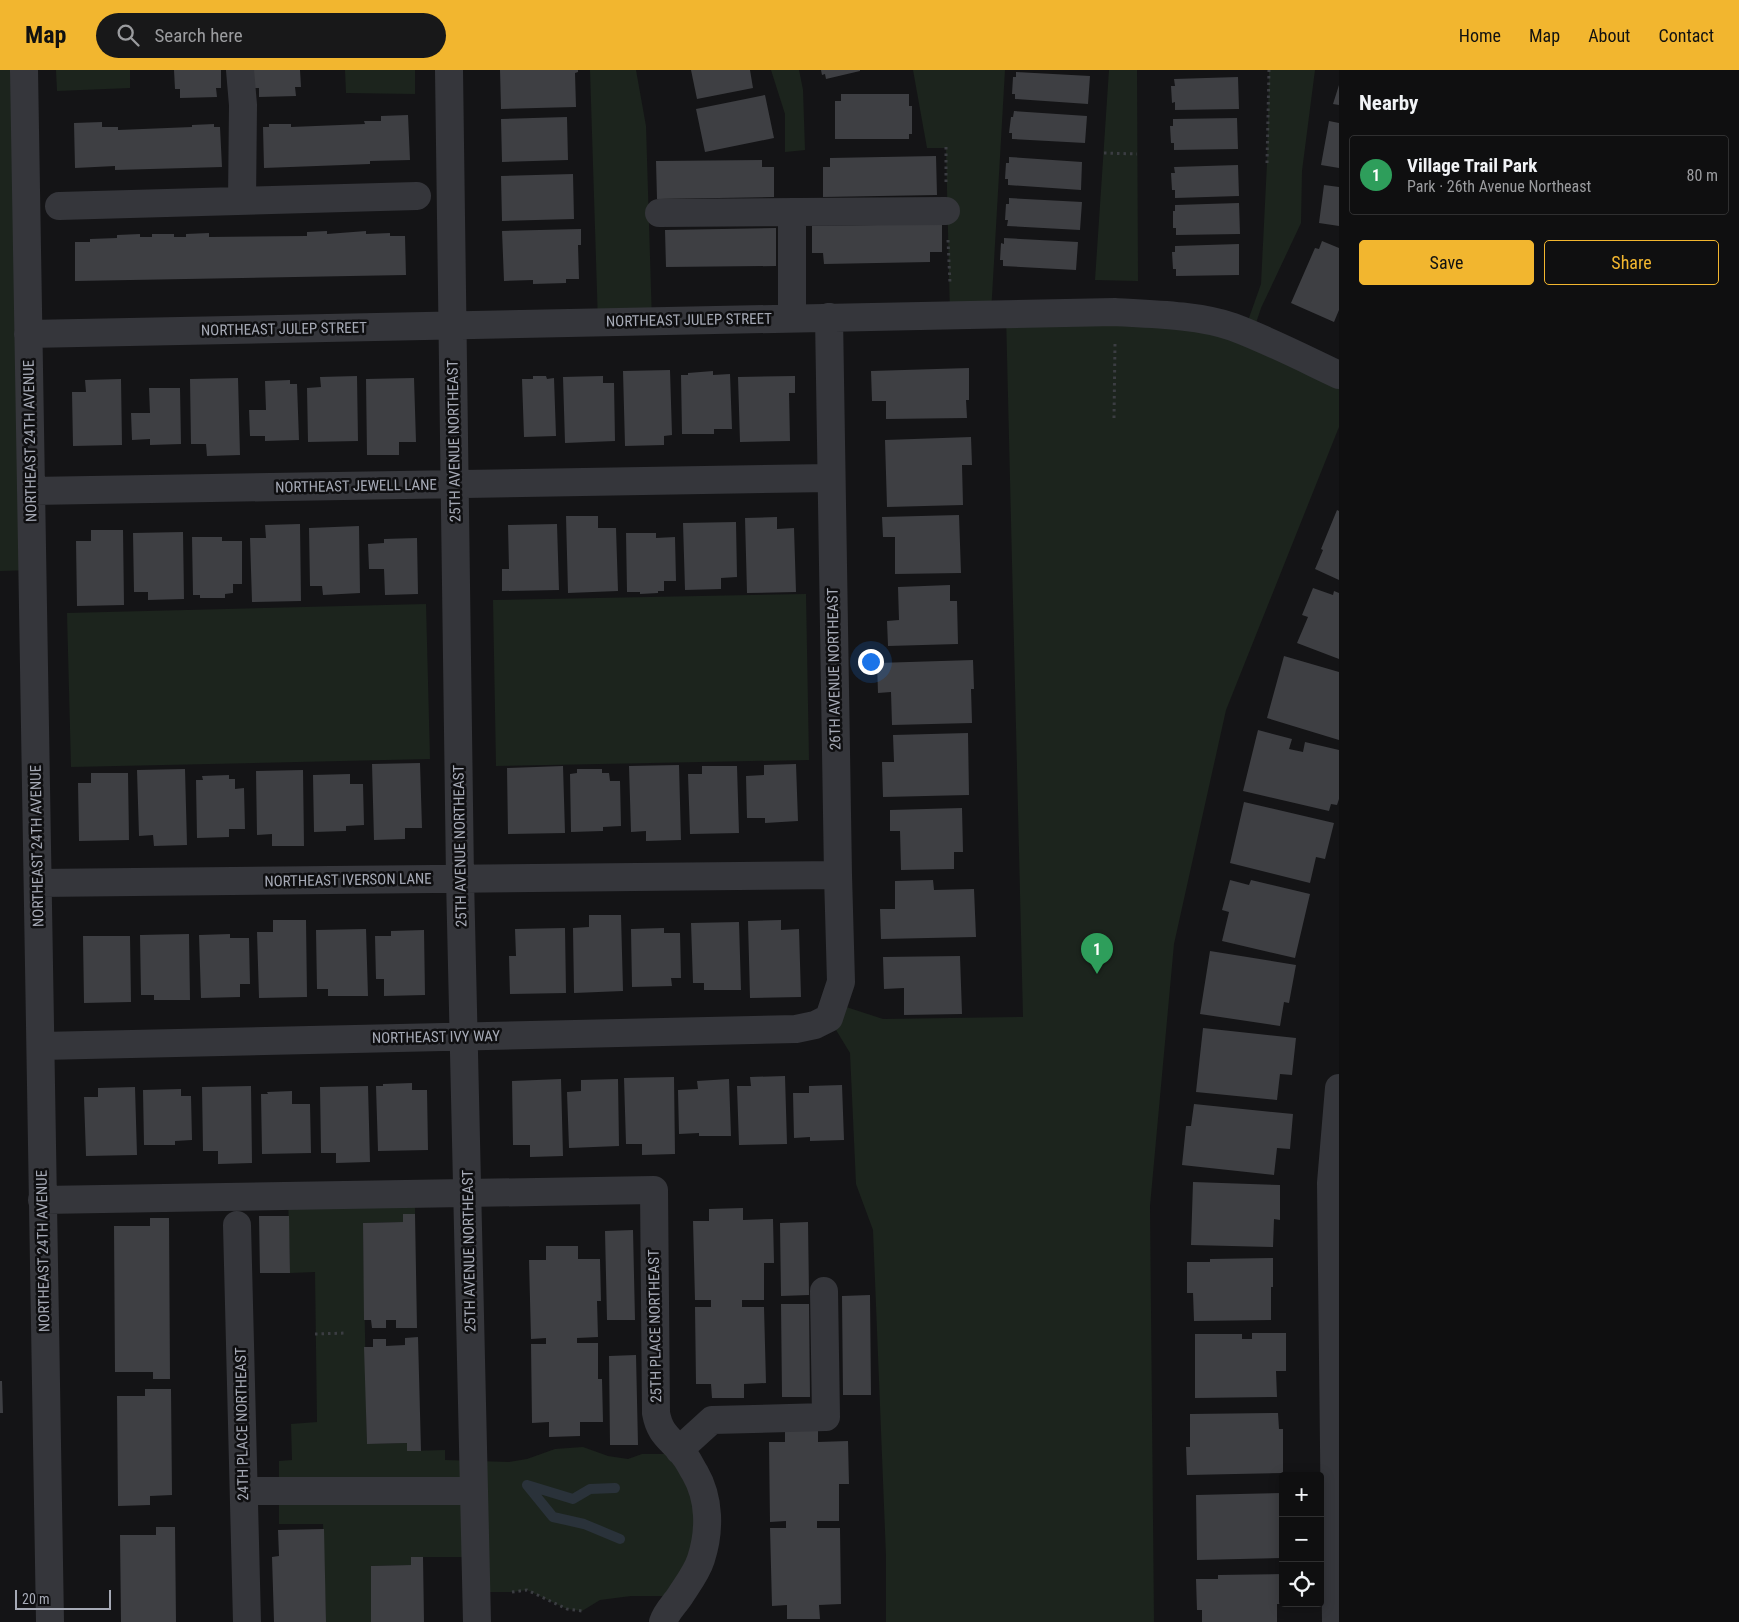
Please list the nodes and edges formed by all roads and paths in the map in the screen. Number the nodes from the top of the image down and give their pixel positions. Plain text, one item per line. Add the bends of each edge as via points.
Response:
1 (24, 70) edge
2 (240, 70) edge
3 (449, 70) edge
4 (1269, 70) edge
5 (1104, 153) dead end
6 (1137, 154) dead end
7 (1267, 163) dead end
8 (417, 196) dead end
9 (242, 201) junction
10 (59, 206) dead end
11 (946, 210) dead end
12 (792, 212) junction
13 (659, 213) dead end
14 (829, 317) junction
15 (792, 318) junction
16 (453, 326) junction
17 (28, 334) junction
18 (1116, 335) dead end
19 (1339, 375) edge
20 (1114, 418) dead end
21 (831, 478) junction
22 (455, 484) junction
23 (31, 490) junction
24 (838, 874) junction
25 (460, 878) junction
26 (38, 883) junction
27 (829, 1018) joint
28 (464, 1037) junction
29 (41, 1046) junction
30 (1339, 1088) edge
31 (468, 1193) junction
32 (42, 1200) junction
33 (237, 1225) dead end
34 (824, 1291) dead end
35 (347, 1333) dead end
36 (315, 1334) dead end
37 (679, 1450) junction
38 (244, 1491) junction
39 (474, 1491) junction
40 (512, 1592) dead end
41 (582, 1611) dead end
42 (669, 1620) edge
43 (50, 1622) edge
44 (247, 1622) edge
45 (477, 1622) edge
46 (1336, 1622) edge

1 - 17 street, NORTHEAST 24TH AVENUE
2 - 9 street via 243,96
3 - 16 street, 25TH AVENUE NORTHEAST
4 - 7 path
5 - 6 path
8 - 9 street
9 - 10 street
11 - 12 street
12 - 13 street
12 - 15 street
14 - 15 street, NORTHEAST JULEP STREET
14 - 19 street, NORTHEAST JULEP STREET via 1115,312 1167,316 1232,327
14 - 21 street, 26TH AVENUE NORTHEAST
15 - 16 street, NORTHEAST JULEP STREET
16 - 17 street, NORTHEAST JULEP STREET
16 - 22 street, 25TH AVENUE NORTHEAST
17 - 23 street, NORTHEAST 24TH AVENUE
18 - 20 path
21 - 22 street, NORTHEAST JEWELL LANE
21 - 24 street, 26TH AVENUE NORTHEAST
22 - 23 street, NORTHEAST JEWELL LANE
22 - 25 street, 25TH AVENUE NORTHEAST
23 - 26 street, NORTHEAST 24TH AVENUE
24 - 25 street, NORTHEAST IVERSON LANE
24 - 27 street, 26TH AVENUE NORTHEAST via 841,982
25 - 26 street, NORTHEAST IVERSON LANE
25 - 28 street, 25TH AVENUE NORTHEAST
26 - 29 street, NORTHEAST 24TH AVENUE
27 - 28 street, NORTHEAST IVY WAY via 796,1029
28 - 29 street, NORTHEAST IVY WAY
28 - 31 street, 25TH AVENUE NORTHEAST
29 - 32 street, NORTHEAST 24TH AVENUE
30 - 46 street via 1331,1183
31 - 32 street
31 - 37 street, 25TH PLACE NORTHEAST via 654,1190 656,1413 658,1425
31 - 39 street, 25TH AVENUE NORTHEAST
32 - 43 street, NORTHEAST 24TH AVENUE
33 - 38 street, 24TH PLACE NORTHEAST
34 - 37 street via 826,1417 712,1420
35 - 36 path
37 - 42 street, 25TH PLACE NORTHEAST via 702,1488 707,1532 700,1561
38 - 39 street
38 - 44 street, 24TH PLACE NORTHEAST
39 - 45 street, 25TH AVENUE NORTHEAST
40 - 41 path via 527,1590 567,1609

